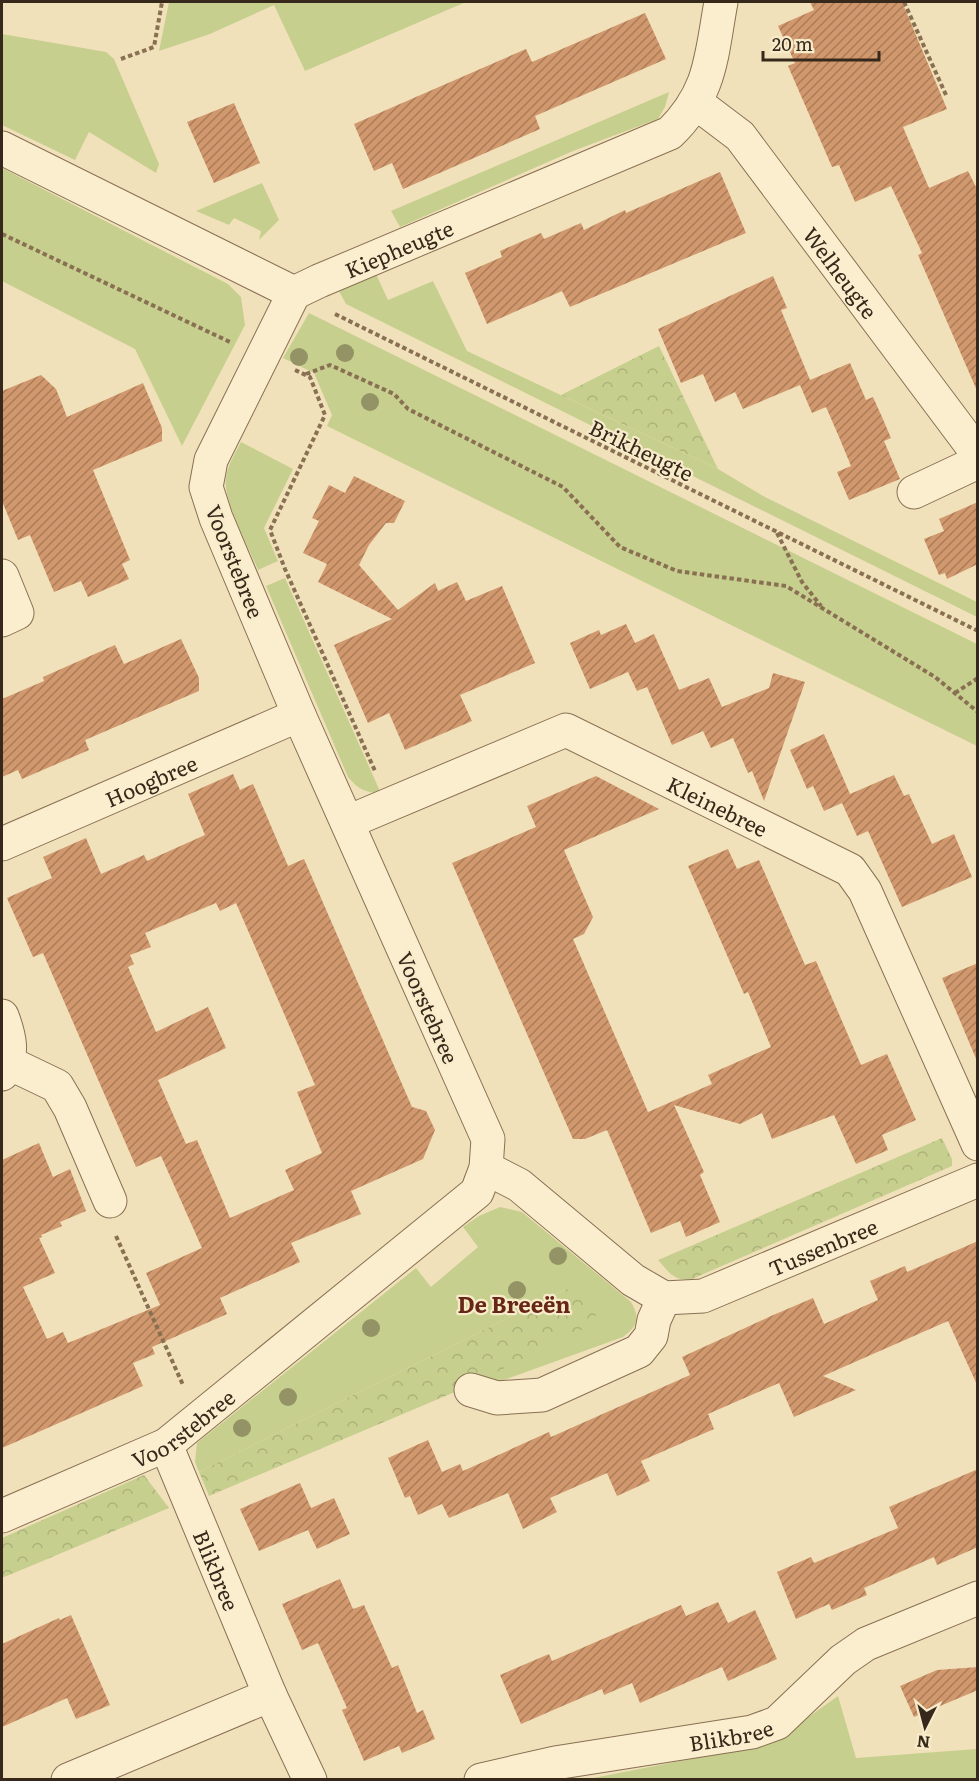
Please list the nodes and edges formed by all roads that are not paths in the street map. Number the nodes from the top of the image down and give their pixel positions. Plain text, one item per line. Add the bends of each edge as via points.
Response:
1 (721, 2) edge
2 (695, 102) junction
3 (2, 148) edge
4 (294, 293) junction
5 (978, 454) edge
6 (978, 462) edge
7 (914, 492) dead end
8 (2, 576) edge
9 (2, 620) edge
10 (299, 716) junction
11 (348, 822) junction
12 (2, 844) edge
13 (2, 1016) edge
14 (5, 1068) edge
15 (969, 1101) edge
16 (978, 1144) edge
17 (486, 1168) junction
18 (978, 1180) edge
19 (110, 1201) road end
20 (664, 1298) junction
21 (471, 1390) dead end
22 (166, 1445) junction
23 (2, 1516) edge
24 (978, 1598) edge
25 (270, 1695) junction
26 (68, 1779) edge
27 (310, 1779) edge
28 (481, 1779) edge

1 - 2 street, Kiepheugte via 707,78
2 - 4 street, Kiepheugte via 670,133
2 - 5 street, Welheugte via 740,136
3 - 4 street
4 - 10 street, Voorstebree via 211,460 206,486
6 - 7 street
8 - 9 street via 17,613
10 - 11 street, Voorstebree
10 - 12 street, Hoogbree
11 - 15 street, Kleinebree via 566,730 850,870 865,891
11 - 17 street, Voorstebree via 488,1139
13 - 14 street via 10,1037
14 - 19 street via 57,1086
15 - 16 street, Kleinebree
17 - 20 street via 519,1185 633,1280
17 - 22 street, Voorstebree via 477,1192
18 - 20 street, Tussenbree via 703,1296
20 - 21 street via 651,1336 639,1351 542,1395 497,1398
22 - 23 street, Voorstebree
22 - 25 street, Blikbree
24 - 28 street, Blikbree via 866,1644 843,1660 777,1723 752,1732 555,1763
25 - 26 street
25 - 27 street, Blikbree

